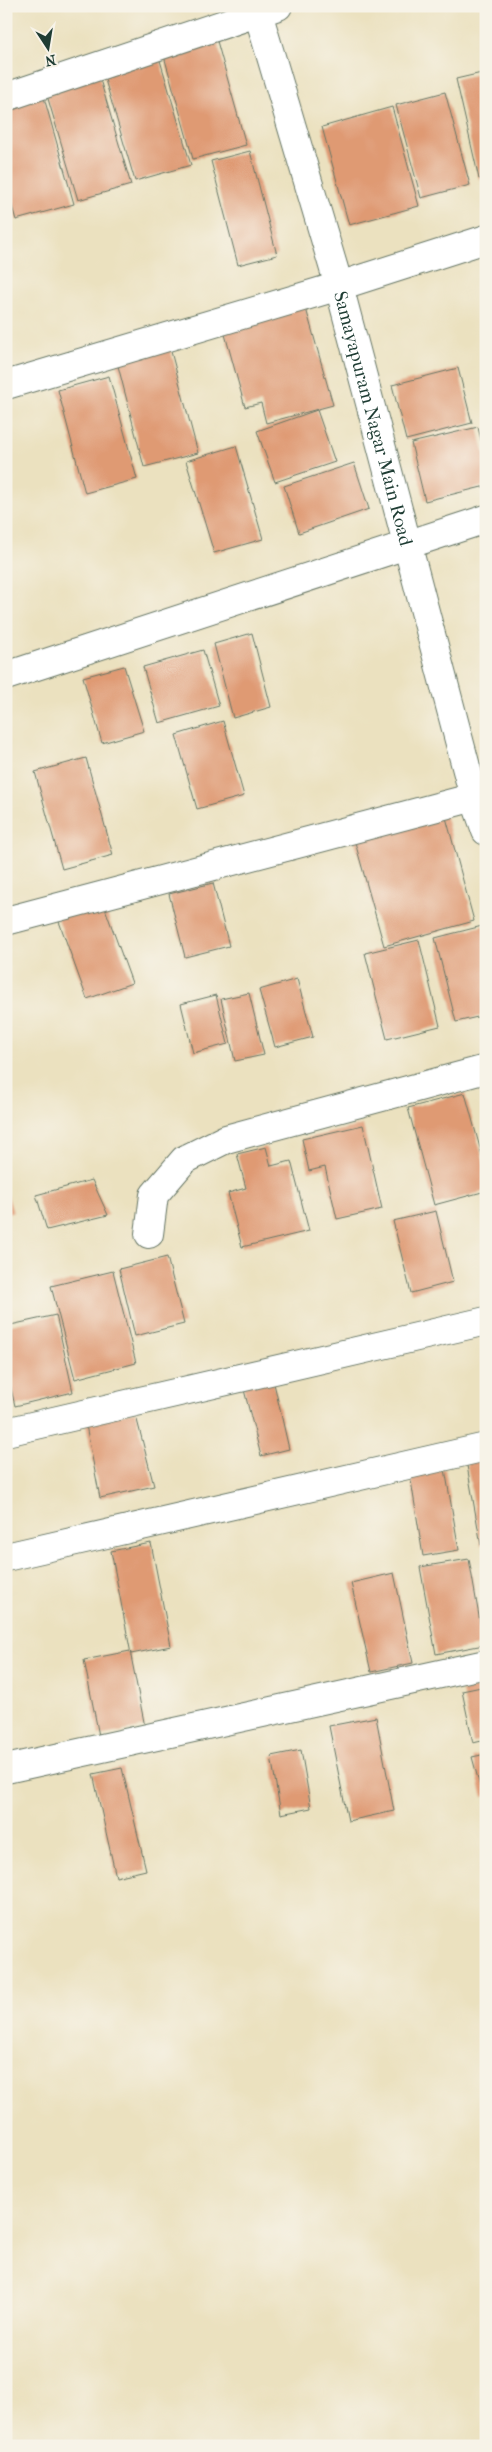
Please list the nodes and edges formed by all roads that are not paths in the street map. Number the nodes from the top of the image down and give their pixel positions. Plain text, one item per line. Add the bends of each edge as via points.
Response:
1 (264, 8) edge
2 (6, 97) edge
3 (486, 239) edge
4 (339, 286) junction
5 (6, 385) edge
6 (486, 519) edge
7 (407, 545) junction
8 (6, 676) edge
9 (480, 796) edge
10 (486, 831) edge
11 (6, 921) edge
12 (486, 1069) edge
13 (149, 1234) dead end
14 (486, 1321) edge
15 (7, 1428) edge
16 (486, 1447) edge
17 (6, 1556) edge
18 (486, 1664) edge
19 (6, 1769) edge

1 - 2 street
1 - 4 street, Samayapuram Nagar Main Road
3 - 4 street
4 - 5 street
4 - 7 street, Samayapuram Nagar Main Road
6 - 7 street
7 - 8 street
7 - 9 street, Samayapuram Nagar Main Road
9 - 10 street, Samayapuram Nagar Main Road
9 - 11 street
12 - 13 street via 226,1139 184,1160 154,1195
14 - 15 street
16 - 17 street
18 - 19 street

